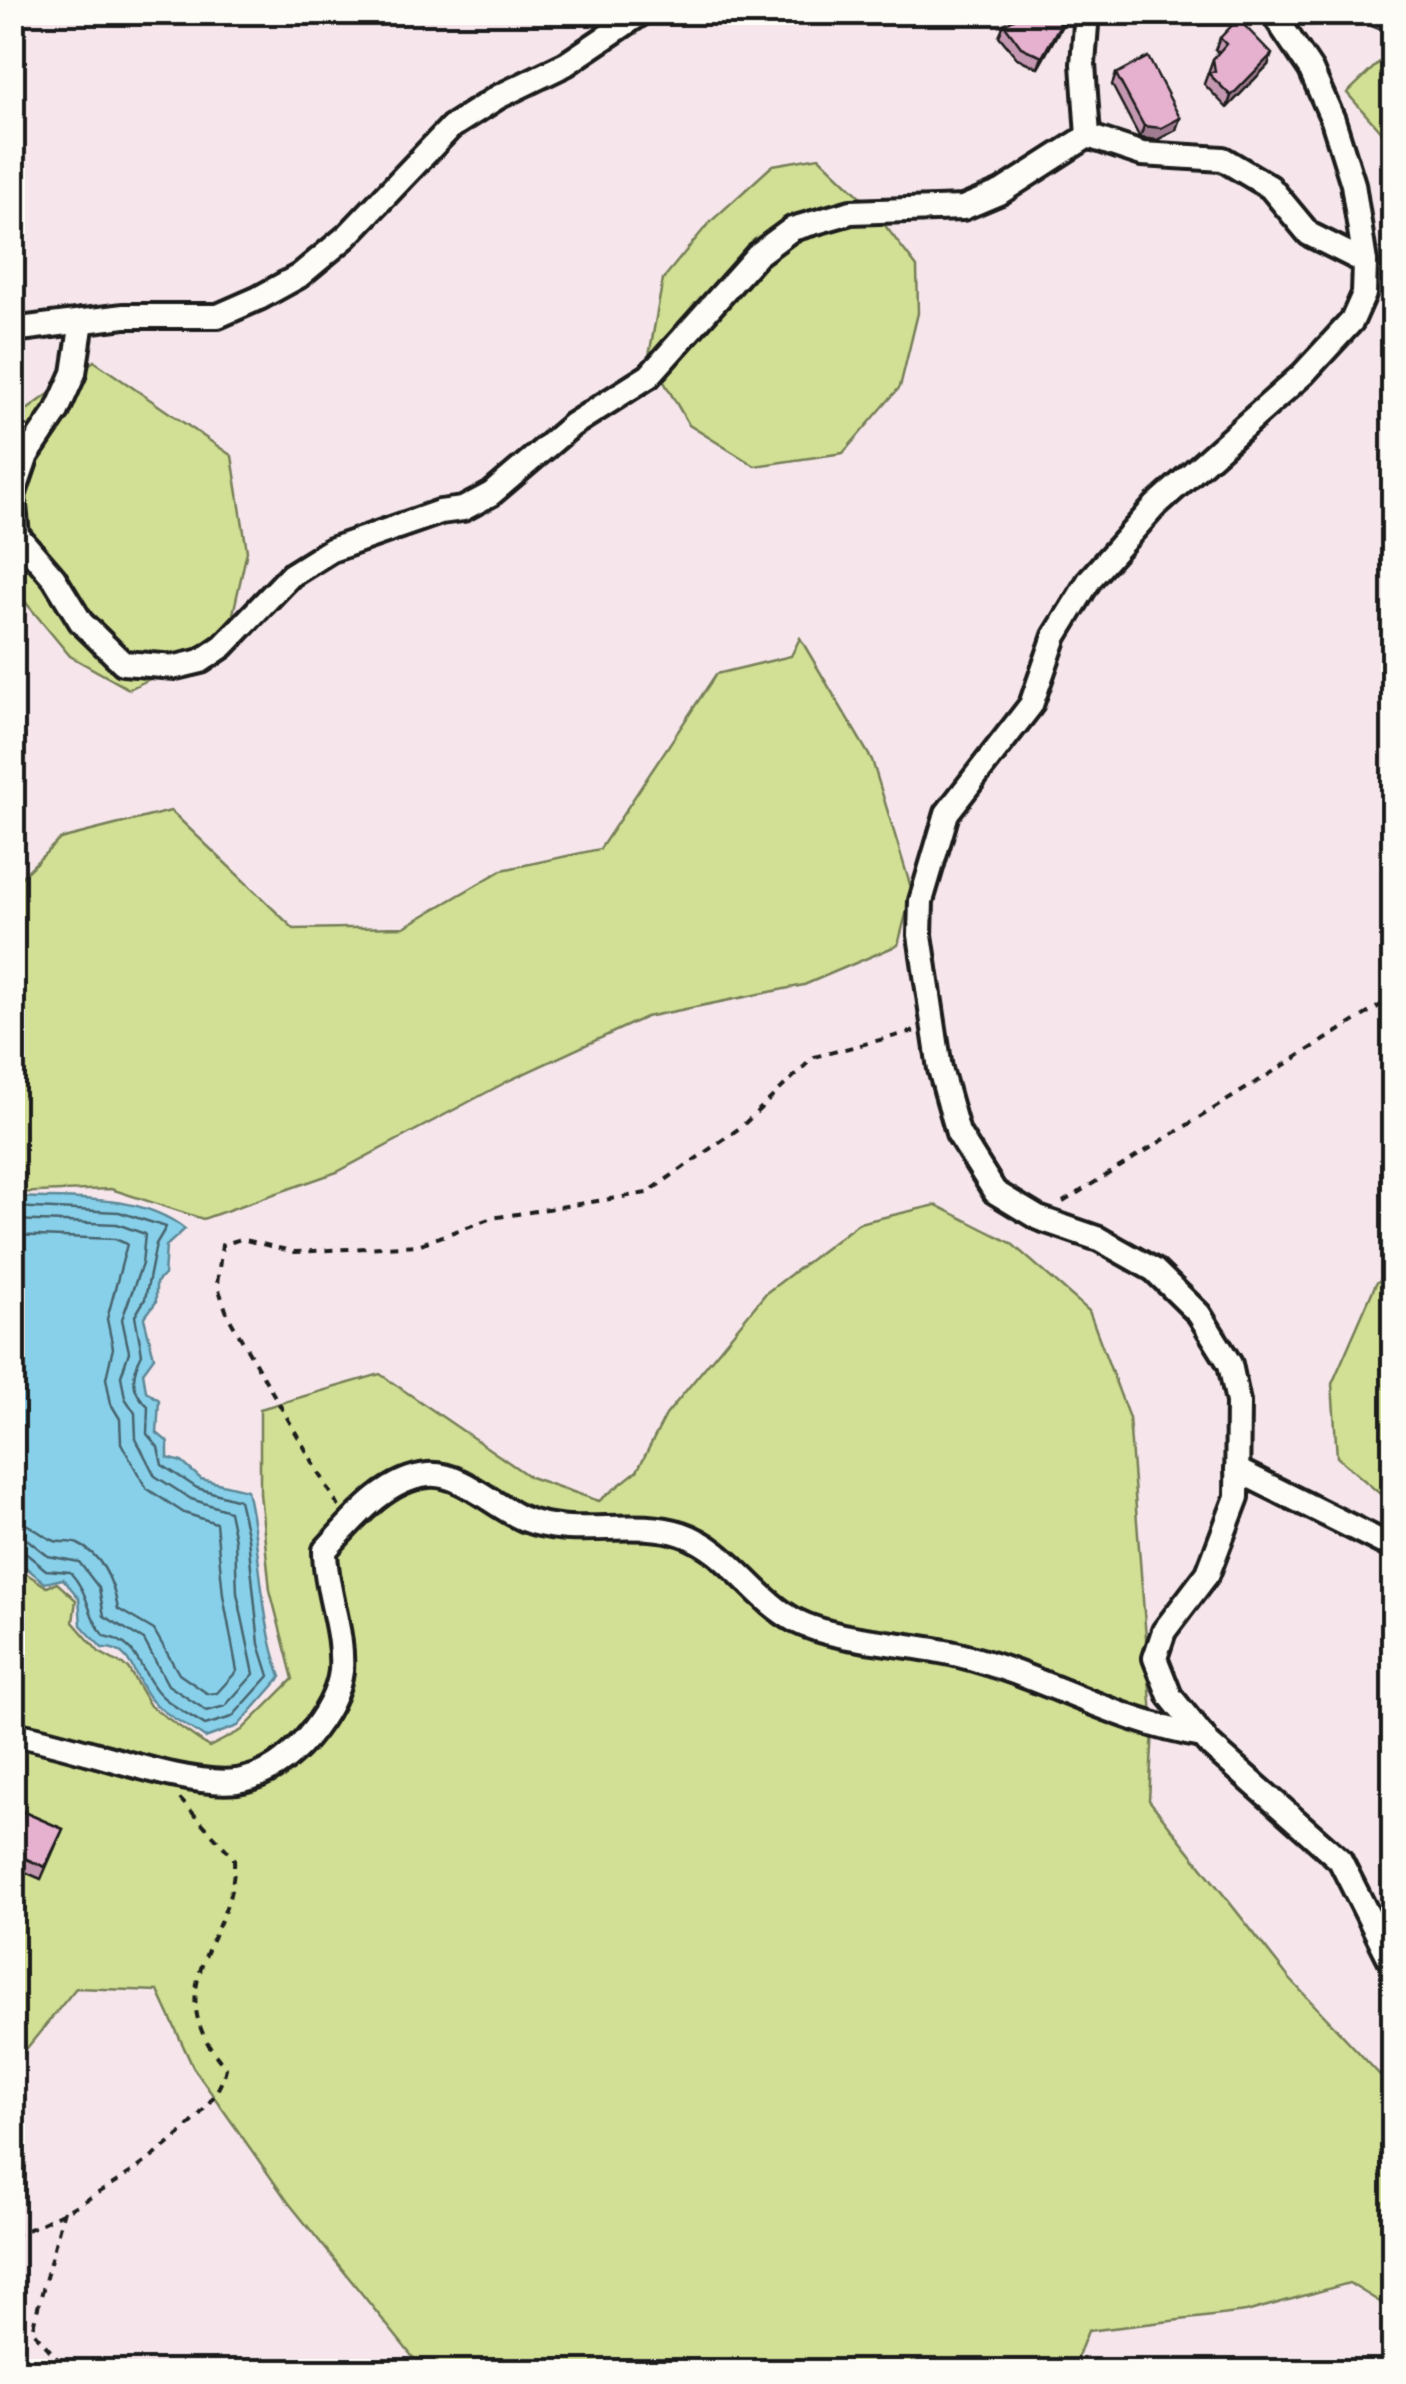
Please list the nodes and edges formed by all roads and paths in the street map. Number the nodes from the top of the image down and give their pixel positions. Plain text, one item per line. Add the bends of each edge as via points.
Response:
1 (643, 12) edge
2 (1087, 12) edge
3 (1272, 12) edge
4 (1088, 136) junction
5 (1365, 262) junction
6 (82, 321) junction
7 (12, 330) edge
8 (1394, 997) edge
9 (933, 1026) junction
10 (1038, 1218) junction
11 (1237, 1470) junction
12 (349, 1524) junction
13 (1394, 1548) edge
14 (12, 1734) edge
15 (1203, 1736) junction
16 (172, 1791) dead end
17 (1394, 1967) edge
18 (64, 2210) junction
19 (12, 2236) edge
20 (68, 2372) edge

1 - 6 street via 578,57 452,127 346,236 260,298 218,316
2 - 4 street
3 - 5 street via 1312,70 1332,120 1353,184
4 - 5 street via 1142,154 1223,159 1270,187 1309,234
4 - 6 street via 1001,192 963,208 852,212 792,229 756,256 649,376 572,425 490,494 463,509 331,550 292,576 222,646 176,667 123,664 81,622 17,535 12,496 27,455 74,373
5 - 9 street via 1364,294 1352,320 1303,374 1155,506 1090,579 1055,636 1031,705 947,813 921,901
6 - 7 street
8 - 10 path
9 - 10 street via 958,1133 996,1192
9 - 12 path via 814,1057 741,1126 648,1193 492,1218 418,1245 296,1252 241,1239 222,1245 217,1284 228,1316
10 - 11 street via 1099,1239 1154,1270 1199,1314 1230,1364 1238,1402
11 - 13 street
11 - 15 street via 1237,1498 1208,1572 1164,1631 1155,1658 1170,1696
12 - 14 street via 326,1550 341,1671 329,1706 289,1758 265,1773 197,1780
12 - 15 street via 367,1505 430,1474 556,1528 682,1534 726,1559 793,1620 832,1634 958,1655 1038,1679 1116,1716
15 - 17 street via 1340,1860
16 - 18 path via 234,1858 230,1897 212,1934 195,2004 212,2052 226,2068 224,2079 212,2105 185,2130
18 - 19 path
18 - 20 path via 32,2330

